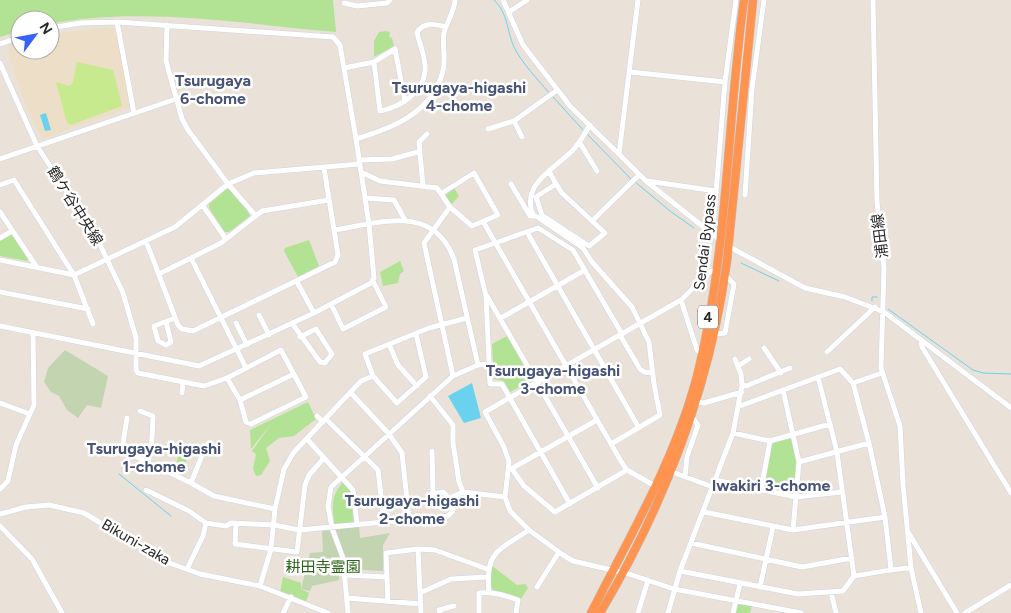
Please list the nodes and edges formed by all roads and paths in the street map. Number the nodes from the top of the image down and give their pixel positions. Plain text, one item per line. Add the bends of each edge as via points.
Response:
1 (390, 0) edge
2 (454, 0) edge
3 (503, 0) edge
4 (527, 0) edge
5 (638, 0) edge
6 (736, 0) edge
7 (744, 0) edge
8 (753, 0) edge
9 (764, 0) edge
10 (872, 0) edge
11 (344, 3) dead end
12 (509, 12) junction
13 (117, 22) junction
14 (167, 25) junction
15 (60, 27) edge
16 (446, 27) junction
17 (374, 62) junction
18 (0, 63) edge
19 (344, 68) junction
20 (630, 72) junction
21 (725, 82) junction
22 (553, 94) junction
23 (176, 98) junction
24 (405, 101) junction
25 (722, 112) junction
26 (134, 113) junction
27 (731, 114) junction
28 (514, 121) junction
29 (590, 125) junction
30 (488, 129) dead end
31 (427, 134) dead end
32 (522, 137) dead end
33 (356, 139) junction
34 (580, 143) junction
35 (37, 146) junction
36 (418, 152) junction
37 (619, 154) junction
38 (0, 159) edge
39 (360, 162) junction
40 (324, 168) junction
41 (548, 171) junction
42 (597, 171) dead end
43 (361, 172) junction
44 (635, 178) junction
45 (646, 181) junction
46 (228, 184) junction
47 (511, 184) dead end
48 (556, 184) junction
49 (0, 185) edge
50 (423, 186) junction
51 (716, 191) junction
52 (442, 193) junction
53 (745, 195) dead end
54 (365, 198) junction
55 (329, 200) junction
56 (203, 206) junction
57 (450, 207) junction
58 (0, 212) edge
59 (255, 215) junction
60 (534, 215) junction
61 (714, 217) dead end
62 (405, 220) junction
63 (592, 220) junction
64 (484, 222) junction
65 (369, 224) junction
66 (434, 229) junction
67 (334, 230) junction
68 (12, 231) junction
69 (527, 232) junction
70 (0, 238) edge
71 (226, 239) junction
72 (720, 240) junction
73 (146, 242) junction
74 (495, 242) junction
75 (729, 246) junction
76 (191, 258) junction
77 (107, 259) junction
78 (0, 260) edge
79 (36, 266) junction
80 (585, 270) junction
81 (717, 272) junction
82 (74, 274) junction
83 (159, 274) junction
84 (373, 281) junction
85 (296, 282) junction
86 (558, 286) junction
87 (0, 292) edge
88 (486, 296) junction
89 (681, 300) junction
90 (529, 301) junction
91 (330, 304) junction
92 (875, 307) junction
93 (88, 309) junction
94 (884, 312) junction
95 (314, 313) junction
96 (261, 316) dead end
97 (175, 318) junction
98 (221, 318) junction
99 (467, 318) junction
100 (501, 318) junction
101 (166, 322) junction
102 (641, 323) junction
103 (93, 324) dead end
104 (292, 324) junction
105 (441, 324) junction
106 (0, 326) edge
107 (239, 326) dead end
108 (33, 332) junction
109 (416, 334) junction
110 (621, 334) junction
111 (269, 335) junction
112 (300, 337) junction
113 (921, 340) junction
114 (389, 344) junction
115 (247, 345) junction
116 (594, 349) junction
117 (237, 350) junction
118 (765, 351) dead end
119 (827, 352) dead end
120 (702, 353) junction
121 (136, 354) junction
122 (735, 359) dead end
123 (749, 359) dead end
124 (487, 364) junction
125 (478, 365) junction
126 (565, 366) junction
127 (738, 366) junction
128 (246, 368) junction
129 (790, 368) dead end
130 (653, 373) junction
131 (781, 373) junction
132 (882, 373) junction
133 (294, 374) junction
134 (372, 376) junction
135 (453, 376) junction
136 (818, 377) junction
137 (227, 378) junction
138 (537, 382) junction
139 (183, 383) junction
140 (853, 383) junction
141 (742, 385) junction
142 (417, 386) junction
143 (783, 390) junction
144 (351, 392) junction
145 (742, 392) junction
146 (182, 393) dead end
147 (430, 396) junction
148 (510, 398) junction
149 (240, 400) junction
150 (697, 402) junction
151 (0, 403) edge
152 (740, 406) junction
153 (1011, 408) edge
154 (140, 411) dead end
155 (30, 414) junction
156 (316, 416) dead end
157 (692, 417) junction
158 (127, 418) dead end
159 (324, 420) junction
160 (597, 420) junction
161 (830, 424) junction
162 (639, 428) junction
163 (734, 433) junction
164 (389, 434) junction
165 (794, 434) junction
166 (568, 436) junction
167 (307, 439) junction
168 (770, 441) junction
169 (869, 443) junction
170 (611, 444) junction
171 (182, 451) dead end
172 (432, 451) dead end
173 (540, 452) junction
174 (837, 452) junction
175 (366, 455) junction
176 (324, 458) junction
177 (799, 462) junction
178 (148, 464) junction
179 (510, 469) junction
180 (628, 470) junction
181 (672, 472) junction
182 (342, 476) junction
183 (685, 477) junction
184 (716, 480) junction
185 (191, 483) junction
186 (655, 486) junction
187 (713, 487) junction
188 (598, 488) junction
189 (0, 489) edge
190 (146, 490) dead end
191 (761, 490) junction
192 (463, 492) junction
193 (842, 492) junction
194 (1011, 493) edge
195 (505, 497) junction
196 (796, 497) junction
197 (450, 498) junction
198 (570, 504) junction
199 (275, 509) junction
200 (704, 512) junction
201 (0, 514) edge
202 (885, 517) junction
203 (409, 519) junction
204 (206, 522) junction
205 (384, 522) junction
206 (236, 523) junction
207 (847, 523) junction
208 (357, 524) junction
209 (274, 525) junction
210 (0, 526) edge
211 (773, 527) junction
212 (332, 528) junction
213 (299, 530) junction
214 (529, 530) junction
215 (793, 530) junction
216 (906, 530) junction
217 (691, 543) junction
218 (271, 549) junction
219 (418, 549) junction
220 (559, 552) junction
221 (852, 558) junction
222 (766, 559) junction
223 (910, 568) junction
224 (186, 569) junction
225 (487, 569) junction
226 (891, 569) junction
227 (612, 571) junction
228 (680, 571) junction
229 (622, 573) junction
230 (345, 575) junction
231 (854, 576) junction
232 (387, 577) junction
233 (487, 577) junction
234 (648, 580) junction
235 (740, 584) junction
236 (1011, 585) edge
237 (260, 586) junction
238 (537, 587) dead end
239 (760, 587) junction
240 (674, 589) junction
241 (489, 592) junction
242 (831, 592) junction
243 (420, 593) junction
244 (291, 597) junction
245 (347, 598) junction
246 (736, 600) junction
247 (388, 601) junction
248 (420, 604) junction
249 (454, 605) dead end
250 (62, 613) edge
251 (283, 613) edge
252 (328, 613) edge
253 (348, 613) edge
254 (421, 613) edge
255 (440, 613) edge
256 (480, 613) edge
257 (516, 613) edge
258 (591, 613) edge
259 (600, 613) edge
260 (638, 613) edge
261 (668, 613) edge
262 (733, 613) edge
263 (801, 613) edge
264 (836, 613) edge
265 (921, 613) edge
266 (958, 613) edge
267 (965, 613) edge

1 - 11 street via 357,6
2 - 16 street via 452,16
3 - 12 street
4 - 12 street
5 - 20 street
6 - 21 street
7 - 27 highway, Sendai Bypass / 4
8 - 75 highway, Sendai Bypass / 4
9 - 53 street via 752,89
10 - 94 street, 浦田線 via 876,185 884,268
12 - 22 street via 523,45
13 - 14 street
13 - 15 street
13 - 26 street
14 - 19 street via 333,37 340,45
14 - 23 street via 166,61
16 - 24 street via 426,25 417,33 426,72 420,89
16 - 33 street via 443,72 428,101 395,126
17 - 19 street
17 - 24 street via 380,111 396,108
17 - 24 street via 395,49
18 - 35 street, 鶴ケ谷中央線
19 - 33 street
20 - 21 street
20 - 37 street
21 - 25 street
22 - 28 street
22 - 29 street
23 - 26 street
23 - 46 street via 188,130
25 - 27 street
25 - 51 street
26 - 35 street
27 - 72 highway, Sendai Bypass / 4
28 - 30 street
28 - 32 street
29 - 34 street
29 - 37 street
31 - 36 street via 418,142
33 - 39 street
34 - 41 street
34 - 42 street
35 - 38 street
35 - 77 street, 鶴ケ谷中央線 via 96,236
36 - 39 street
36 - 50 street
37 - 44 street
39 - 40 street
39 - 43 street
40 - 46 street via 254,173
40 - 55 street
41 - 48 street
41 - 60 street via 532,188 529,200
43 - 50 street via 380,181
43 - 54 street
44 - 45 street
44 - 63 street
45 - 51 street
45 - 72 street
46 - 56 street
46 - 59 street
47 - 60 street via 530,216
48 - 63 street
48 - 63 street via 536,197 542,215 589,246 605,233
49 - 82 street via 14,180
50 - 52 street via 434,187
51 - 61 street
52 - 57 street
52 - 64 street via 474,173 498,214
54 - 62 street via 394,200
54 - 65 street
55 - 59 street via 269,209
55 - 67 street
56 - 71 street
56 - 73 street via 175,228
57 - 64 street via 472,226
57 - 66 street
58 - 68 street
59 - 71 street
60 - 102 street via 583,248 632,307
62 - 65 street
62 - 66 street via 422,222
64 - 74 street
65 - 67 street
65 - 84 street
66 - 99 street via 448,243
66 - 105 street via 424,243
67 - 85 street via 338,255 335,262
68 - 70 street
68 - 79 street
69 - 74 street
69 - 80 street via 538,228 573,250
69 - 86 street
71 - 76 street
72 - 75 street
72 - 81 highway, Sendai Bypass / 4
73 - 77 street
73 - 83 street
74 - 88 street via 475,250
74 - 90 street
75 - 92 street via 805,288
75 - 150 highway, Sendai Bypass / 4 via 715,334
76 - 83 street
76 - 98 street
77 - 82 street
77 - 121 street, 鶴ケ谷中央線 via 123,293 136,338
78 - 79 street
79 - 82 street
80 - 86 street
80 - 110 street
81 - 89 street via 711,271
81 - 120 highway, Sendai Bypass / 4
82 - 93 street
83 - 97 street
84 - 91 street
84 - 91 street via 386,307 343,329
85 - 95 street
85 - 98 street
86 - 90 street
86 - 116 street
87 - 93 street
88 - 100 street
88 - 124 street
89 - 102 street
89 - 120 street via 697,350
90 - 100 street
90 - 126 street
91 - 95 street
92 - 94 street
92 - 119 street
93 - 103 street
94 - 113 street
94 - 132 street, 浦田線
95 - 104 street
96 - 111 street
97 - 98 street via 182,329 193,331
97 - 101 street
98 - 117 street
99 - 105 street
99 - 125 street
100 - 138 street
101 - 101 street via 154,326 158,341 166,345 171,342
102 - 110 street
102 - 130 street via 649,342
104 - 111 street
104 - 112 street
105 - 109 street
105 - 135 street
106 - 108 street
107 - 115 street
108 - 121 street
108 - 155 street via 34,391
109 - 114 street
109 - 142 street via 426,377
110 - 116 street
110 - 130 street via 640,369
111 - 115 street
112 - 112 street via 320,362 324,363 332,354 316,329
113 - 153 street
113 - 194 street
114 - 134 street via 365,354
114 - 142 street via 398,366
115 - 117 street
116 - 126 street
116 - 162 street
117 - 121 street via 199,366
117 - 128 street
118 - 131 street
120 - 186 highway, Sendai Bypass / 4 via 675,438
121 - 139 street, 鶴ケ谷中央線 via 138,373
122 - 127 street
123 - 127 street
124 - 125 street
124 - 148 street via 490,384 502,384
125 - 135 street
126 - 138 street
126 - 160 street
127 - 141 street
128 - 133 street via 281,350
128 - 137 street
129 - 131 street
130 - 162 street via 660,415
131 - 141 street
132 - 140 street
132 - 216 street, 浦田線 via 900,426
133 - 149 street
133 - 149 street via 306,397 251,424 246,422
134 - 142 street via 397,403
134 - 144 street via 361,381
135 - 147 street
136 - 140 street via 840,369
136 - 143 street
136 - 161 street
137 - 139 street via 204,386
137 - 149 street
138 - 148 street
138 - 166 street
139 - 146 street
140 - 169 street
141 - 145 street
143 - 152 street
143 - 165 street
144 - 159 street
144 - 164 street
145 - 150 street
145 - 152 street
147 - 164 street
147 - 192 street via 454,425 453,443
148 - 173 street
148 - 179 street via 485,412 504,447
150 - 157 highway, Sendai Bypass / 4
151 - 155 street
152 - 163 street
154 - 178 street via 152,416
155 - 189 street via 16,445 8,481
156 - 159 street
157 - 181 highway, Sendai Bypass / 4
157 - 183 street via 698,425 687,457
158 - 178 street via 122,450
159 - 167 street
159 - 175 street
160 - 166 street
160 - 170 street
161 - 165 street
161 - 174 street
162 - 170 street
163 - 168 street
163 - 184 street
164 - 175 street
164 - 203 street via 402,453
165 - 168 street
165 - 177 street
166 - 173 street
166 - 188 street
167 - 176 street
167 - 199 street via 284,469
168 - 191 street
169 - 174 street
169 - 202 street
170 - 180 street
171 - 185 street via 203,453
172 - 197 street via 434,494 443,492
173 - 179 street
173 - 198 street
174 - 177 street
174 - 193 street
175 - 182 street
175 - 205 street via 378,470
176 - 182 street
176 - 213 street via 304,485
177 - 196 street
178 - 185 street
179 - 195 street
179 - 198 street via 524,486 555,512
180 - 186 street
180 - 188 street
181 - 183 street
181 - 229 highway, Sendai Bypass / 4
182 - 208 street via 353,490
182 - 212 street via 332,487 328,506
183 - 187 street
184 - 187 street
184 - 191 street
185 - 199 street via 214,496
186 - 227 highway, Sendai Bypass / 4
187 - 200 street
188 - 198 street
190 - 204 street
191 - 196 street
192 - 195 street
192 - 197 street
193 - 196 street
193 - 207 street
195 - 214 street via 510,511
196 - 215 street
197 - 203 street via 453,511 448,516
199 - 209 street
200 - 211 street
200 - 217 street
201 - 224 street, Bikuni-zaka via 48,505 84,513 164,561
202 - 207 street
202 - 226 street
203 - 205 street
204 - 206 street via 226,526
204 - 224 street via 203,536
205 - 208 street
206 - 209 street
206 - 218 street via 235,544
207 - 215 street
207 - 221 street
208 - 212 street
209 - 213 street
209 - 218 street
210 - 250 street via 32,559
211 - 215 street
211 - 222 street
212 - 213 street
212 - 230 street via 343,558
213 - 218 street via 297,552
214 - 220 street
214 - 225 street via 496,552
216 - 223 street, 浦田線
216 - 266 street
217 - 222 street
217 - 228 street
218 - 237 street
219 - 225 street via 435,550
219 - 232 street via 386,553
219 - 243 street
220 - 227 street via 573,560
220 - 238 street
221 - 222 street via 802,567
221 - 231 street
222 - 239 street
223 - 226 street
223 - 265 street, 浦田線
224 - 237 street, Bikuni-zaka
225 - 233 street
226 - 231 street
227 - 229 street
227 - 258 highway, Sendai Bypass / 4
228 - 235 street
228 - 240 street
229 - 234 street
229 - 259 highway, Sendai Bypass / 4
230 - 232 street
230 - 245 street
231 - 242 street via 843,591
232 - 247 street
233 - 241 street
233 - 243 street via 451,579
234 - 240 street
234 - 260 street
235 - 239 street
235 - 246 street
236 - 267 street
237 - 244 street, Bikuni-zaka
239 - 242 street via 798,594
240 - 246 street
240 - 261 street
241 - 256 street via 480,593
241 - 257 street via 518,600
242 - 264 street
243 - 248 street
244 - 251 street
244 - 252 street, Bikuni-zaka
245 - 247 street
245 - 253 street
246 - 262 street
246 - 263 street
247 - 248 street
248 - 254 street
249 - 255 street via 439,610

